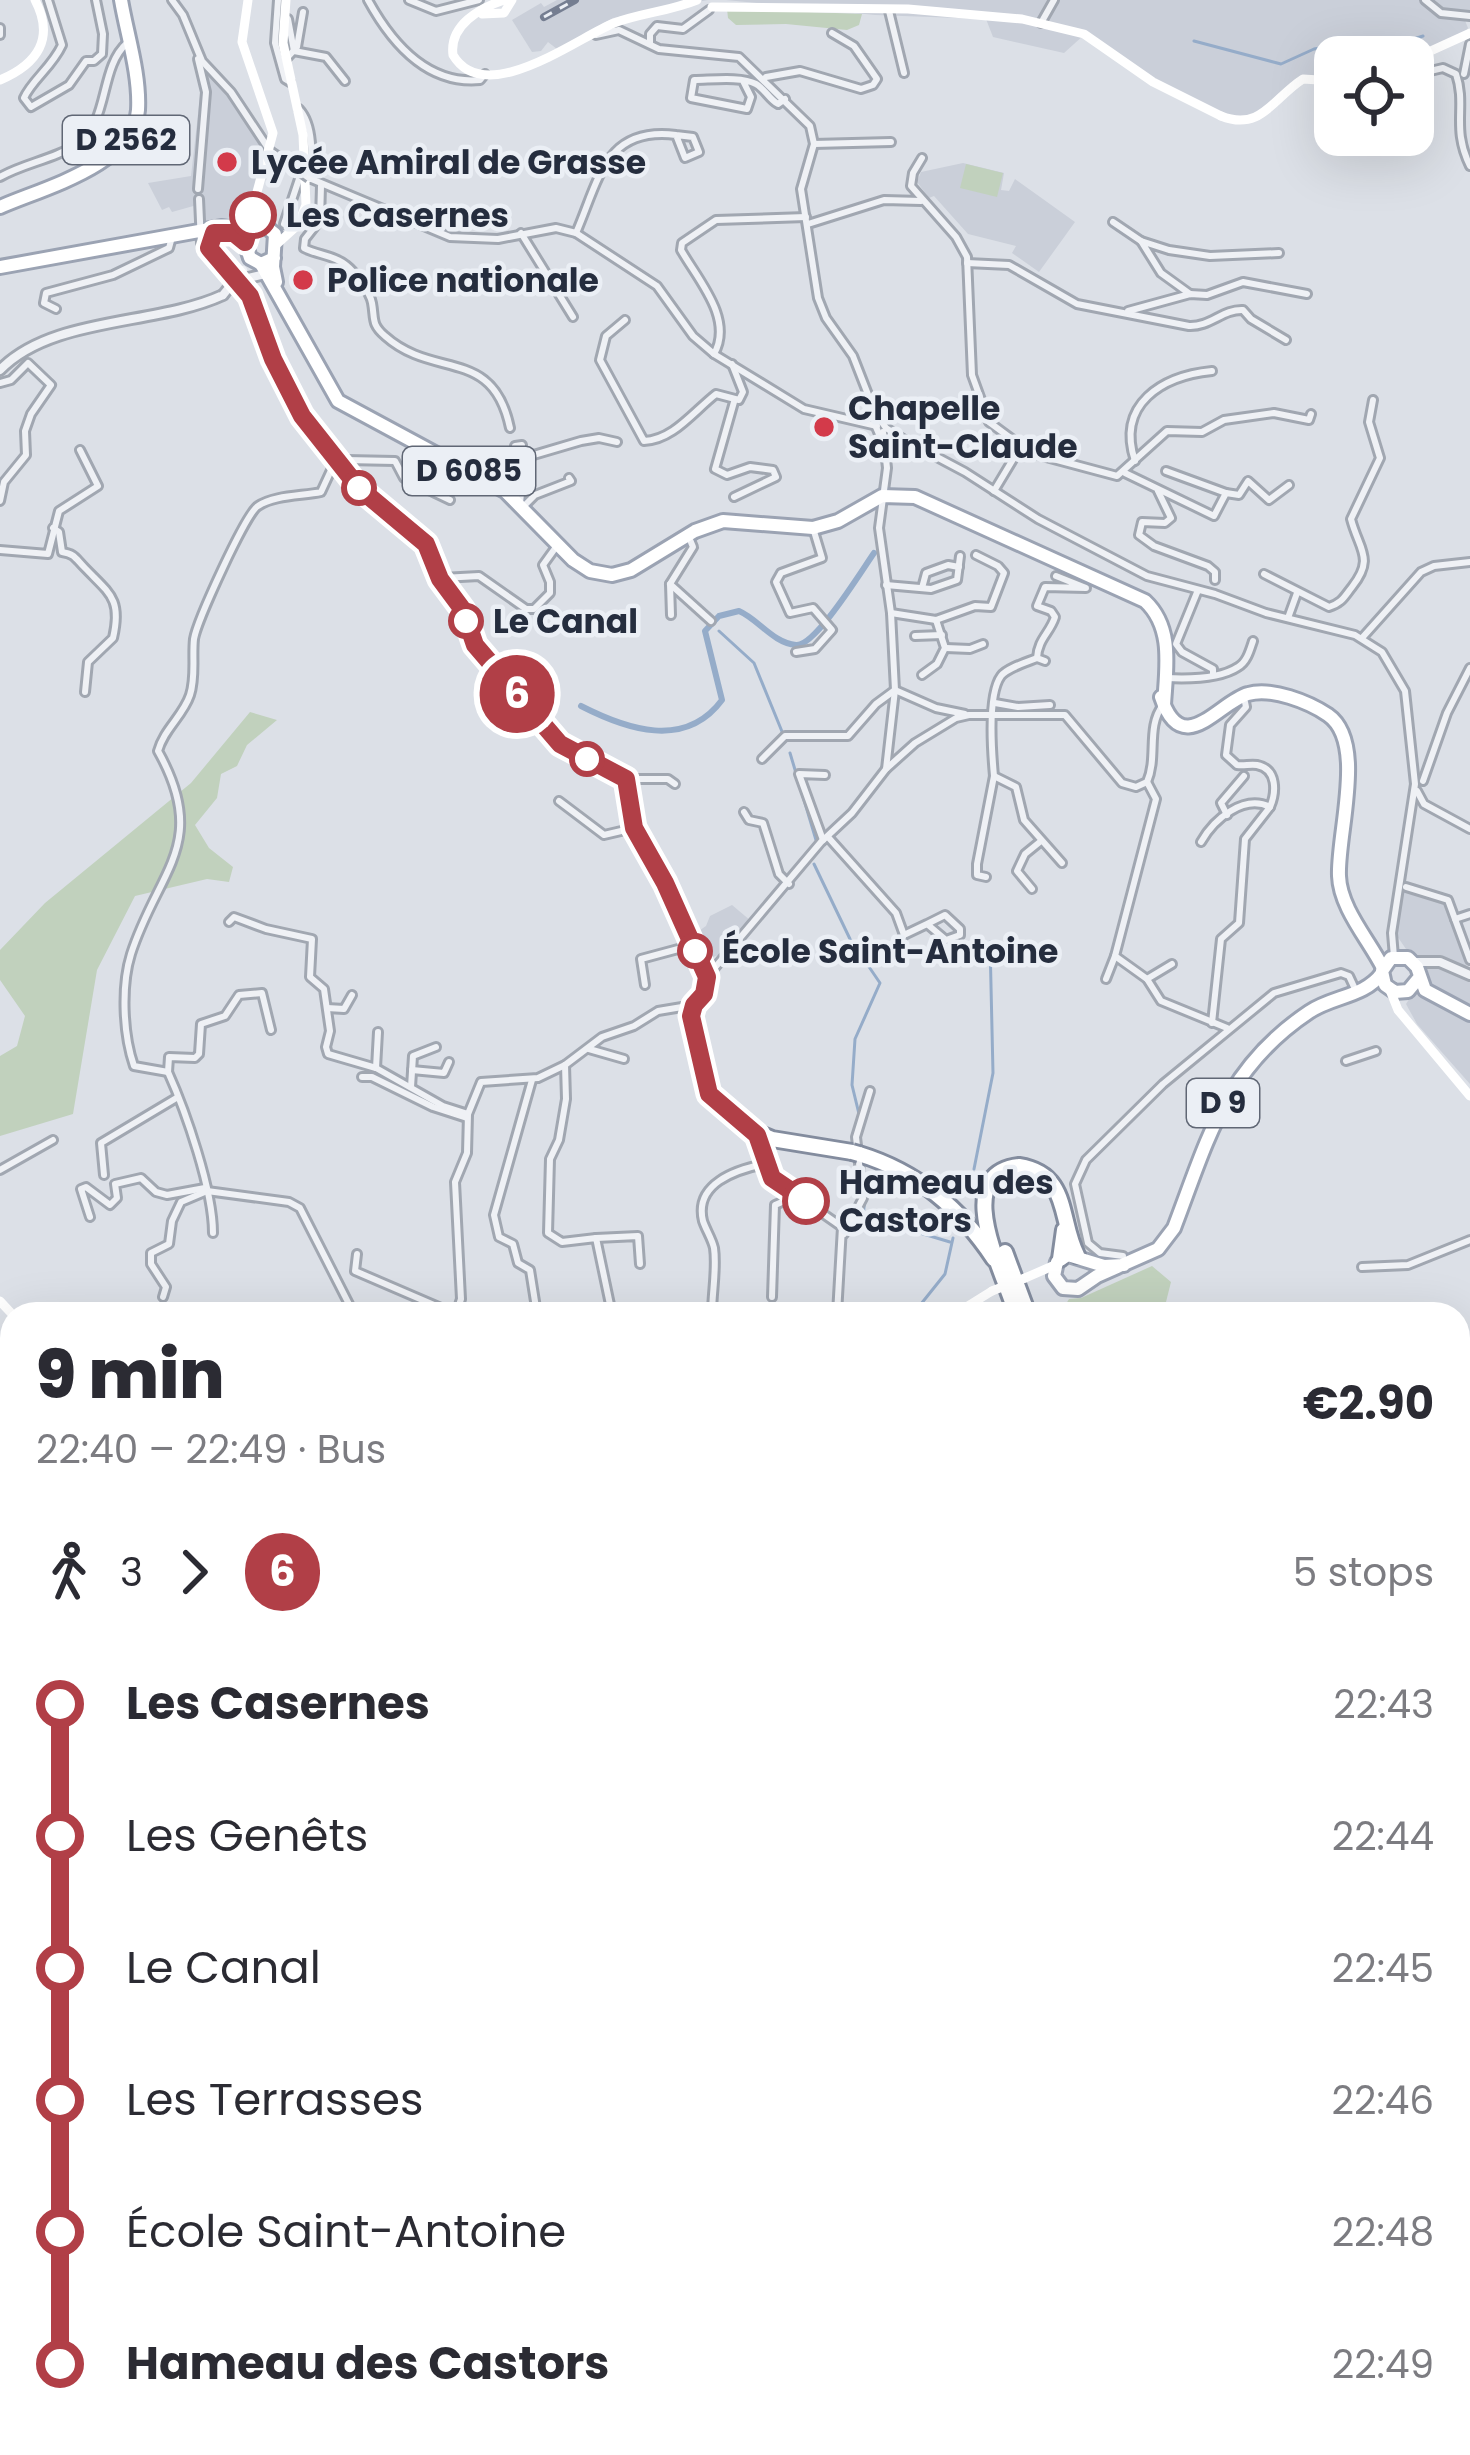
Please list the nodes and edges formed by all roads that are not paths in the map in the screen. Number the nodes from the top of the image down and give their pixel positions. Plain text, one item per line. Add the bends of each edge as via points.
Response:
1 (34, 0) edge
2 (48, 0) edge
3 (96, 0) edge
4 (121, 0) edge
5 (172, 0) edge
6 (248, 0) edge
7 (283, 0) edge
8 (368, 0) edge
9 (409, 0) edge
10 (479, 0) edge
11 (1054, 0) edge
12 (1425, 0) edge
13 (500, 3) edge
14 (702, 6) edge
15 (889, 11) junction
16 (303, 12) dead end
17 (1457, 14) junction
18 (1470, 15) edge
19 (1041, 23) junction
20 (832, 33) dead end
21 (592, 34) junction
22 (1468, 37) edge
23 (128, 42) junction
24 (650, 43) junction
25 (1434, 51) edge
26 (198, 55) junction
27 (290, 55) junction
28 (1434, 70) edge
29 (904, 73) dead end
30 (485, 74) junction
31 (1464, 74) dead end
32 (762, 77) junction
33 (0, 80) edge
34 (1314, 80) edge
35 (345, 81) dead end
36 (743, 81) junction
37 (292, 82) junction
38 (784, 99) junction
39 (299, 109) junction
40 (676, 136) dead end
41 (891, 142) dead end
42 (814, 144) junction
43 (271, 151) junction
44 (922, 158) dead end
45 (1470, 166) edge
46 (303, 176) junction
47 (0, 177) edge
48 (321, 186) junction
49 (198, 189) dead end
50 (199, 199) dead end
51 (921, 200) junction
52 (0, 206) edge
53 (807, 220) junction
54 (1113, 222) dead end
55 (204, 233) junction
56 (521, 233) junction
57 (576, 233) junction
58 (177, 236) junction
59 (1141, 241) junction
60 (261, 251) junction
61 (212, 254) junction
62 (1279, 254) dead end
63 (967, 263) junction
64 (0, 268) edge
65 (1190, 294) junction
66 (1307, 295) dead end
67 (56, 309) dead end
68 (1125, 312) junction
69 (573, 317) dead end
70 (625, 320) dead end
71 (1286, 340) dead end
72 (714, 354) junction
73 (732, 364) junction
74 (742, 369) junction
75 (0, 370) edge
76 (1212, 370) dead end
77 (739, 379) junction
78 (0, 383) edge
79 (1373, 400) dead end
80 (734, 402) junction
81 (874, 411) junction
82 (1311, 413) dead end
83 (862, 422) junction
84 (510, 428) dead end
85 (882, 429) junction
86 (617, 442) dead end
87 (522, 446) dead end
88 (1022, 446) junction
89 (80, 450) dead end
90 (519, 459) junction
91 (886, 460) junction
92 (1135, 461) junction
93 (340, 463) junction
94 (1166, 470) dead end
95 (1125, 472) junction
96 (472, 473) junction
97 (523, 475) dead end
98 (569, 478) dead end
99 (1289, 485) dead end
100 (1158, 490) junction
101 (994, 491) junction
102 (1226, 494) junction
103 (882, 496) junction
104 (734, 497) dead end
105 (450, 500) dead end
106 (0, 501) edge
107 (522, 504) junction
108 (53, 528) junction
109 (813, 528) junction
110 (688, 536) junction
111 (558, 544) junction
112 (0, 550) edge
113 (976, 554) dead end
114 (960, 556) dead end
115 (1470, 562) edge
116 (959, 567) junction
117 (1264, 574) dead end
118 (1056, 576) dead end
119 (440, 579) junction
120 (1215, 580) dead end
121 (670, 584) junction
122 (886, 585) junction
123 (922, 588) junction
124 (1198, 590) junction
125 (1297, 593) junction
126 (1130, 594) junction
127 (891, 614) junction
128 (671, 615) dead end
129 (1288, 618) junction
130 (936, 620) junction
131 (711, 621) dead end
132 (942, 634) junction
133 (915, 636) dead end
134 (1362, 638) junction
135 (1253, 640) dead end
136 (983, 644) dead end
137 (1161, 646) junction
138 (945, 648) junction
139 (796, 652) dead end
140 (1470, 668) edge
141 (1214, 674) junction
142 (922, 675) dead end
143 (1166, 678) junction
144 (895, 690) junction
145 (85, 692) dead end
146 (1249, 697) junction
147 (995, 703) junction
148 (1050, 705) dead end
149 (1164, 705) junction
150 (969, 715) junction
151 (994, 716) junction
152 (762, 759) dead end
153 (886, 769) junction
154 (825, 775) dead end
155 (994, 776) junction
156 (1244, 776) dead end
157 (1417, 778) junction
158 (626, 779) junction
159 (1147, 782) junction
160 (675, 784) dead end
161 (1418, 800) junction
162 (559, 801) dead end
163 (1270, 807) junction
164 (744, 812) dead end
165 (1227, 815) junction
166 (1410, 827) junction
167 (634, 828) junction
168 (1470, 829) edge
169 (825, 838) junction
170 (1041, 841) junction
171 (1202, 842) dead end
172 (1062, 863) dead end
173 (986, 877) dead end
174 (789, 884) junction
175 (1406, 887) dead end
176 (1032, 889) dead end
177 (1470, 914) edge
178 (1455, 919) junction
179 (229, 922) dead end
180 (927, 924) junction
181 (904, 935) junction
182 (1466, 939) edge
183 (693, 945) junction
184 (1115, 956) junction
185 (890, 957) dead end
186 (1172, 964) dead end
187 (1469, 969) edge
188 (1401, 973) junction
189 (707, 977) junction
190 (1106, 979) dead end
191 (1147, 980) junction
192 (645, 985) dead end
193 (1357, 992) junction
194 (352, 994) dead end
195 (694, 1005) junction
196 (327, 1008) junction
197 (1470, 1014) edge
198 (1212, 1023) junction
199 (1227, 1028) junction
200 (271, 1030) dead end
201 (378, 1032) dead end
202 (436, 1047) dead end
203 (589, 1049) junction
204 (1376, 1051) dead end
205 (623, 1059) dead end
206 (1346, 1061) dead end
207 (449, 1062) dead end
208 (565, 1065) junction
209 (376, 1068) junction
210 (412, 1070) junction
211 (167, 1072) junction
212 (443, 1073) junction
213 (362, 1077) dead end
214 (532, 1080) junction
215 (449, 1083) dead end
216 (411, 1087) junction
217 (870, 1091) dead end
218 (1470, 1096) edge
219 (178, 1097) junction
220 (467, 1116) junction
221 (753, 1131) junction
222 (53, 1140) dead end
223 (779, 1140) junction
224 (763, 1160) junction
225 (0, 1170) edge
226 (104, 1175) dead end
227 (206, 1190) junction
228 (796, 1196) junction
229 (90, 1217) dead end
230 (213, 1233) dead end
231 (844, 1236) junction
232 (596, 1238) junction
233 (1470, 1240) edge
234 (1415, 1251) dead end
235 (357, 1254) dead end
236 (1082, 1258) junction
237 (1124, 1260) junction
238 (1057, 1262) junction
239 (1418, 1262) junction
240 (640, 1264) dead end
241 (1362, 1267) dead end
242 (1004, 1274) junction
243 (1025, 1278) junction
244 (1056, 1282) junction
245 (1086, 1283) junction
246 (163, 1297) dead end
247 (772, 1297) dead end
248 (348, 1302) edge
249 (428, 1302) edge
250 (460, 1302) edge
251 (535, 1302) edge
252 (610, 1302) edge
253 (712, 1302) edge
254 (838, 1302) edge
255 (975, 1302) edge
256 (1012, 1302) edge
257 (1023, 1302) edge

1 - 33 main road via 44,43 26,66
2 - 3 street via 62,45 26,91 31,107 69,86 101,54
4 - 23 main road, D 2562
5 - 26 street
6 - 43 main road via 242,42 272,120
7 - 27 main road
7 - 37 street via 277,53
8 - 30 street via 410,58 465,82
9 - 10 street via 436,11
11 - 19 street
12 - 17 street
13 - 30 main road via 456,30 452,48 461,66
14 - 15 main road
14 - 21 main road
14 - 24 street via 683,29 657,26
15 - 19 main road
15 - 29 street
16 - 27 street
17 - 18 street
17 - 22 street
19 - 34 main road via 1084,34 1145,77 1237,121 1268,112 1303,79
20 - 32 street via 854,46 877,79 873,85 861,89 800,71
21 - 24 street via 619,30
21 - 30 main road via 539,63
22 - 25 main road
22 - 31 street
23 - 47 street via 80,142
23 - 52 main road, D 2562 via 138,107 124,144 104,161
24 - 32 street via 740,57
26 - 43 street
26 - 49 street via 206,92
27 - 35 street via 326,57
27 - 37 main road
28 - 45 street via 1456,74 1458,128
32 - 38 street
36 - 36 street via 694,80 691,98 747,109
36 - 38 street via 772,103
37 - 39 main road
38 - 42 street
39 - 46 street via 309,132
39 - 60 main road via 306,205 302,218
40 - 57 street via 646,134 611,153
41 - 42 street
42 - 53 street via 802,180
43 - 46 street
43 - 60 main road via 254,209
44 - 51 street via 910,182
46 - 48 street
46 - 60 street
48 - 56 street via 450,237
48 - 84 street via 320,220 304,248 348,266 371,301 376,327 406,354 454,364 490,383
50 - 55 street
51 - 53 street via 884,200
51 - 63 street via 956,237
53 - 72 street via 716,220 682,243 721,321
53 - 81 street via 822,310 854,356
54 - 59 street
55 - 58 main road
55 - 60 main road via 234,233
55 - 61 street
55 - 61 street
56 - 57 street
56 - 69 street
57 - 72 street via 657,286
58 - 64 main road
58 - 67 street via 169,248 113,275 46,293 44,304
59 - 62 street via 1210,256
59 - 65 street via 1161,273
60 - 75 street, bridge via 223,295 57,337
60 - 96 main road, D 6085 via 338,400
61 - 93 street via 250,296 302,416
63 - 68 street via 1009,266 1068,301
63 - 88 street via 981,408
65 - 66 street via 1244,282
65 - 68 street
68 - 71 street via 1196,327 1243,310
70 - 80 street via 606,336 600,360 640,439 674,431 716,394
72 - 73 street
73 - 74 street
73 - 77 street
74 - 77 street
74 - 83 street via 804,409
76 - 92 street via 1169,379 1141,404 1130,433
77 - 80 street via 743,392
78 - 106 street via 28,363 51,385 31,414 26,455
79 - 125 street via 1369,422 1380,458 1351,519 1365,570 1336,606
80 - 104 street via 715,469 727,475 762,466 776,477
81 - 83 street
81 - 85 street
82 - 92 street via 1309,420 1274,413 1202,432 1167,431
83 - 85 street
85 - 91 street
85 - 91 street
85 - 101 street
86 - 90 street via 581,441
87 - 90 street via 515,446
88 - 95 street
88 - 101 street
89 - 108 street via 98,486 59,511
90 - 96 street
91 - 103 street
92 - 95 street
93 - 105 street via 394,461 404,478
93 - 119 street via 426,544
93 - 211 street via 321,492 253,509 205,599 190,695 158,751 176,789 179,843 130,955 125,1014 134,1066
94 - 102 street
95 - 100 street
96 - 107 main road, D 6085
97 - 107 street
98 - 107 street
99 - 102 street via 1271,500 1250,480 1239,495
100 - 102 street via 1214,516
100 - 120 street via 1171,518 1142,522 1139,536 1208,566
101 - 124 street via 1148,576
103 - 109 main road
103 - 122 street
103 - 126 main road via 924,500
107 - 111 main road, D 6085
108 - 112 street via 44,556
108 - 145 street via 62,552 110,590 115,607 113,638 88,662
109 - 110 main road, D 6085 via 735,519
109 - 139 street via 822,558 776,582 790,613 813,608 832,630 815,650
110 - 111 main road, D 6085 via 612,575 583,567
110 - 121 street via 693,547
111 - 119 street via 543,565 550,593 534,609 479,576
113 - 130 street via 1004,573 993,604
114 - 116 street
115 - 134 street via 1421,572
116 - 123 street via 957,580
116 - 123 street via 926,573
117 - 125 street
118 - 147 street via 1086,588 1041,591 1037,606 1054,617 1040,638 1041,659 1002,675
119 - 158 street via 475,645 560,744
121 - 128 street
121 - 131 street
122 - 123 street
122 - 127 street
124 - 129 street
124 - 141 street via 1176,644
125 - 129 street
126 - 137 main road via 1154,617
126 - 143 main road via 1162,623
127 - 130 street
127 - 144 street
129 - 134 street
130 - 132 street
132 - 133 street
132 - 138 street
134 - 157 street via 1402,682
135 - 141 street via 1239,667
136 - 138 street
137 - 143 main road
137 - 149 main road
138 - 142 street
140 - 157 street
141 - 143 street
143 - 149 main road
144 - 150 street
144 - 152 street via 848,736 785,736
144 - 153 street
146 - 149 main road via 1191,726
146 - 163 street via 1230,725 1226,754 1271,776
146 - 188 main road via 1276,694 1321,711 1343,733 1340,884 1375,951
147 - 148 street
147 - 151 street
149 - 159 street
150 - 151 street
150 - 153 street via 914,743
151 - 155 street
151 - 159 street via 1065,715 1122,783
153 - 169 street
154 - 169 street via 799,774
155 - 170 street via 1016,787 1024,820
155 - 173 street via 977,864 977,875
156 - 165 street via 1221,803
157 - 161 street
157 - 166 street
158 - 160 street
158 - 167 street
159 - 184 street via 1156,799
161 - 166 street
161 - 168 street
162 - 167 street via 604,835
163 - 165 street via 1249,802
163 - 198 street via 1245,838 1239,923 1221,939
164 - 174 street via 763,823
165 - 171 street
166 - 188 street via 1392,933
167 - 183 street
169 - 174 street
169 - 181 street via 896,913
170 - 172 street
170 - 176 street via 1017,871
174 - 189 street
175 - 178 street via 1445,898
177 - 178 street
178 - 182 street
179 - 196 street via 243,917 313,939 310,977 324,989
180 - 180 street via 945,915 960,935 946,940
180 - 181 street
181 - 185 street
182 - 187 street
183 - 189 street
183 - 192 street via 641,959
184 - 190 street
184 - 191 street
186 - 191 street
187 - 188 street via 1440,962
188 - 193 main road, D 9
188 - 197 main road
188 - 218 main road via 1398,1010
189 - 195 street
191 - 198 street via 1161,1001
193 - 199 street via 1345,974 1292,985
193 - 237 main road, D 9 via 1309,1011 1241,1073 1168,1239
194 - 196 street via 344,1009
195 - 203 street via 658,1011
195 - 221 street via 709,1094
196 - 209 street via 328,1054
198 - 199 street
199 - 237 street via 1111,1134 1077,1178 1088,1244
200 - 211 street via 262,993 239,995 225,1016 200,1024 199,1054 169,1057
201 - 209 street
202 - 210 street via 417,1052
203 - 205 street
203 - 208 street
204 - 206 street
207 - 212 street
208 - 214 street
208 - 232 street via 548,1233 562,1241
209 - 216 street
210 - 212 street
210 - 216 street
211 - 219 street
212 - 215 street
213 - 220 street
214 - 220 street via 484,1081
214 - 251 street via 494,1215 499,1237 530,1270
216 - 220 street
217 - 231 street via 856,1137 863,1198
219 - 226 street via 101,1143
219 - 227 street
220 - 250 street via 454,1196
221 - 223 highway
221 - 224 street
222 - 225 street
223 - 224 highway
223 - 242 highway via 902,1170 970,1225
224 - 228 street
224 - 253 street via 706,1194
227 - 229 street via 167,1195 141,1178 116,1184 110,1205 86,1187
227 - 230 street
227 - 246 street via 182,1202 169,1244 151,1253
227 - 248 street via 300,1208
228 - 231 street via 838,1220
228 - 247 street via 775,1205
231 - 254 street
232 - 240 street via 634,1234
232 - 252 street
233 - 239 street
234 - 239 street
235 - 249 street via 355,1271
236 - 237 main road via 1104,1266
236 - 238 main road
236 - 242 highway via 1057,1189 1032,1168 1006,1168 989,1180 982,1200
236 - 245 main road
237 - 245 main road, D 9
238 - 243 main road
238 - 244 main road
238 - 257 highway via 1064,1223 1049,1186 1028,1172 999,1178 988,1213
239 - 241 street
242 - 256 highway
243 - 244 main road
243 - 255 main road, bridge
244 - 245 main road via 1073,1290

